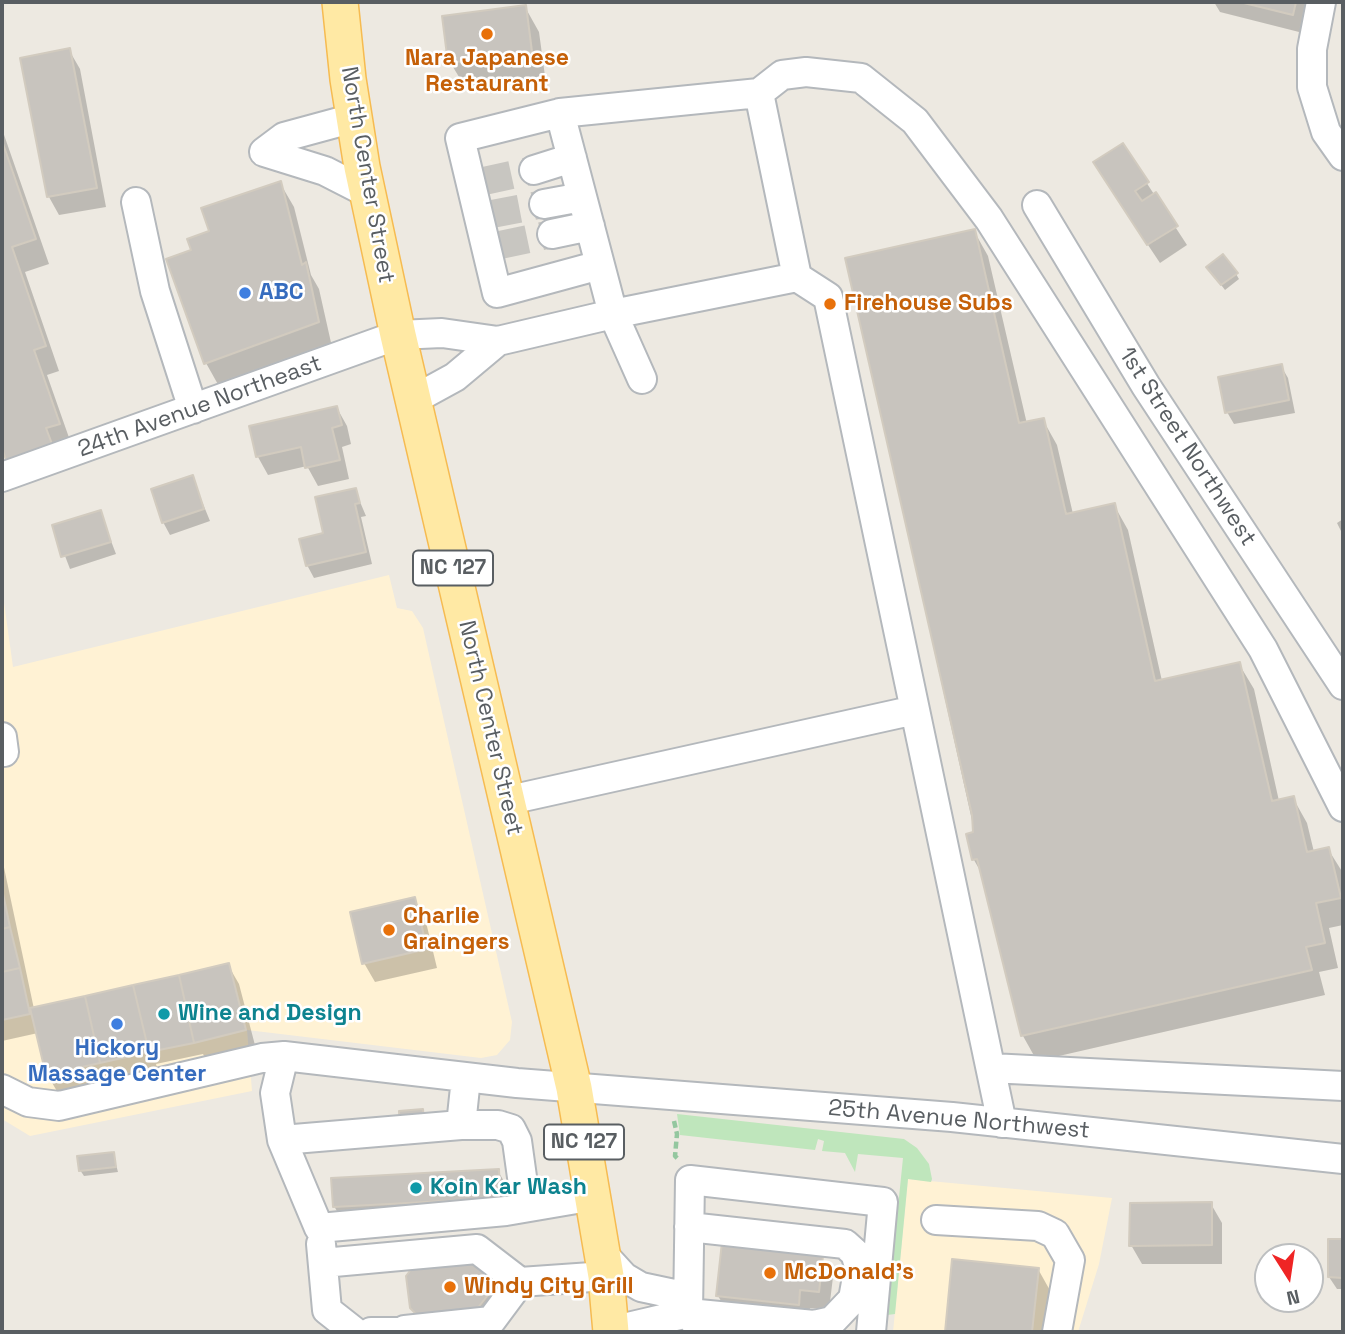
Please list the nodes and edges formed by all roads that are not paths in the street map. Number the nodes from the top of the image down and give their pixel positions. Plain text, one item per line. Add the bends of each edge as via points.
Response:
1 (340, 2) edge
2 (1321, 2) edge
3 (759, 93) junction
4 (560, 113) junction
5 (354, 118) junction
6 (1343, 156) edge
7 (572, 158) junction
8 (534, 170) tunnel mouth
9 (368, 193) junction
10 (582, 197) junction
11 (136, 202) dead end
12 (544, 205) tunnel mouth
13 (1037, 205) dead end
14 (590, 226) junction
15 (552, 234) tunnel mouth
16 (600, 265) junction
17 (797, 277) junction
18 (613, 314) junction
19 (398, 335) junction
20 (498, 341) junction
21 (642, 379) dead end
22 (413, 400) junction
23 (193, 410) junction
24 (2, 477) edge
25 (1343, 685) edge
26 (915, 710) junction
27 (505, 801) junction
28 (1343, 807) edge
29 (285, 1056) junction
30 (991, 1068) junction
31 (466, 1077) junction
32 (1343, 1086) edge
33 (575, 1088) junction
34 (2, 1089) edge
35 (1002, 1123) junction
36 (461, 1125) junction
37 (282, 1140) junction
38 (1343, 1159) edge
39 (594, 1196) junction
40 (526, 1206) junction
41 (936, 1220) dead end
42 (689, 1227) junction
43 (319, 1228) junction
44 (323, 1263) junction
45 (604, 1264) junction
46 (520, 1282) junction
47 (693, 1314) edge
48 (405, 1331) edge
49 (355, 1332) edge
50 (371, 1332) edge
51 (611, 1332) edge
52 (871, 1332) edge
53 (1056, 1332) edge

1 - 5 main road, North Center Street / NC 127
2 - 6 street via 1312,49 1312,88 1326,132
3 - 4 street
3 - 17 street
3 - 28 street via 782,75 806,72 861,78 915,121 989,219 1264,649
4 - 7 street
4 - 16 street via 460,138 478,183 493,246 497,293
5 - 9 main road, North Center Street / NC 127
5 - 9 street via 284,137 264,152 325,171
7 - 8 street
7 - 10 street
9 - 19 main road, North Center Street / NC 127
10 - 12 street
10 - 14 street
11 - 23 street via 155,291
13 - 25 street, 1st Street Northwest via 1146,386
14 - 15 street
14 - 16 street
16 - 18 street
17 - 18 street
17 - 26 street via 828,297
18 - 20 street
18 - 21 street
19 - 20 street, 24th Avenue Northeast via 442,333
19 - 22 main road, North Center Street / NC 127
19 - 23 street, 24th Avenue Northeast
20 - 22 street via 455,377
22 - 27 main road, North Center Street / NC 127
23 - 24 street, 24th Avenue Northeast
26 - 27 street
26 - 30 street
27 - 33 main road, North Center Street / NC 127
29 - 31 street, 25th Avenue Northwest
29 - 34 street, 25th Avenue Northwest via 59,1106 28,1102
29 - 37 street via 275,1093
30 - 32 street
30 - 35 street
31 - 33 street, 25th Avenue Northwest
31 - 36 street
33 - 35 street, 25th Avenue Northwest
33 - 39 main road, North Center Street / NC 127
35 - 38 street, 25th Avenue Northwest
36 - 37 street
36 - 40 street via 511,1129 517,1141
37 - 43 street
39 - 40 street
39 - 45 main road, North Center Street / NC 127
40 - 43 street
41 - 53 street via 1038,1226 1055,1234 1070,1260
42 - 47 street
42 - 47 street via 835,1241 851,1248 859,1266 849,1307 822,1324
42 - 52 street via 690,1180 883,1202
43 - 44 street
44 - 46 street via 477,1249
44 - 49 street via 327,1310
45 - 46 street
45 - 47 street
45 - 51 main road, North Center Street / NC 127
46 - 48 street via 491,1321
47 - 51 street
48 - 50 street

